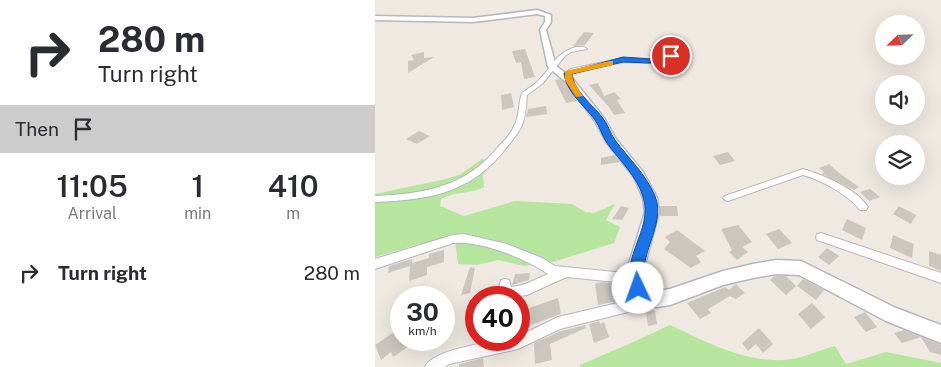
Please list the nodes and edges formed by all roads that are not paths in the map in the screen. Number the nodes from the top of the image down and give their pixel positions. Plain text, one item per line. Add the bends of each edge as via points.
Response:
1 (375, 18) edge
2 (584, 49) dead end
3 (676, 55) dead end
4 (553, 67) junction
5 (569, 80) junction
6 (727, 198) dead end
7 (375, 200) edge
8 (863, 207) dead end
9 (821, 237) dead end
10 (375, 264) edge
11 (573, 273) junction
12 (941, 278) edge
13 (635, 279) junction
14 (505, 284) dead end
15 (657, 300) junction
16 (941, 334) edge
17 (432, 367) edge

1 - 4 street via 473,20 544,12 548,14 548,20 543,30
2 - 4 street via 577,48 559,57
3 - 5 street via 650,61 623,60 571,71
4 - 5 street
4 - 7 street via 541,83 524,94 519,124 484,169 466,182 442,191
5 - 13 street via 639,175 650,198 652,212
6 - 8 street via 803,172 817,176 857,199
9 - 12 street
10 - 11 street via 465,238 503,247 553,271
11 - 13 street
11 - 14 street via 553,276 528,290 505,293
13 - 15 street via 645,296
15 - 16 street via 753,271 776,267 801,268 892,315
15 - 17 street via 558,323 518,343 447,358

